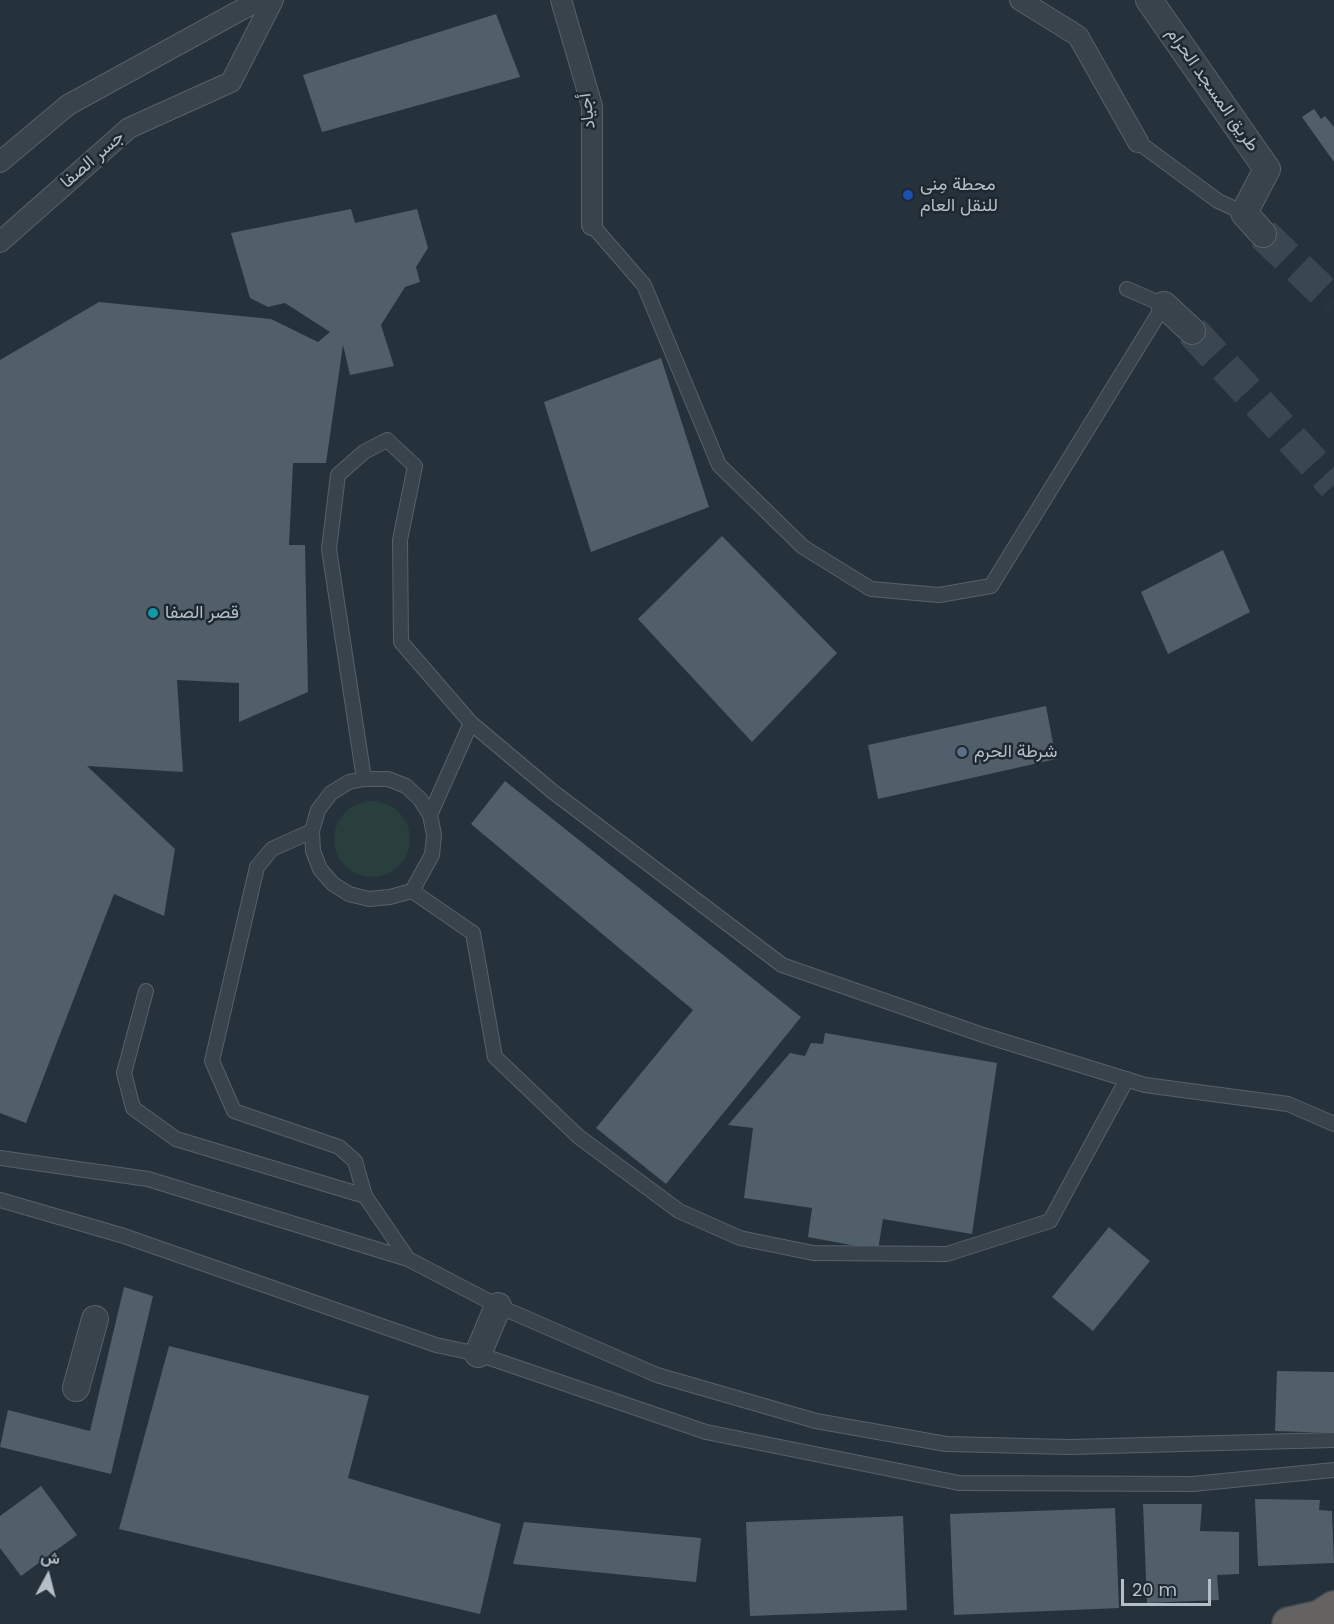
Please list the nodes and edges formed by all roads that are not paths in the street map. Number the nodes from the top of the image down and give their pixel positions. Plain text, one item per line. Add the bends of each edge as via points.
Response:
1 (258, 0) edge
2 (273, 0) edge
3 (561, 0) edge
4 (1020, 0) edge
5 (1149, 0) edge
6 (1138, 142) joint
7 (0, 162) edge
8 (1244, 213) junction
9 (592, 225) joint
10 (1263, 234) tunnel mouth
11 (0, 242) edge
12 (1127, 289) dead end
13 (1164, 306) junction
14 (1192, 331) tunnel mouth
15 (471, 723) junction
16 (364, 778) junction
17 (430, 815) junction
18 (312, 831) junction
19 (412, 891) junction
20 (146, 991) dead end
21 (1127, 1079) junction
22 (1334, 1124) edge
23 (0, 1158) edge
24 (365, 1196) junction
25 (0, 1200) edge
26 (408, 1259) junction
27 (498, 1306) junction
28 (94, 1319) dead end
29 (478, 1354) junction
30 (76, 1388) dead end
31 (1334, 1440) edge
32 (1334, 1470) edge
33 (1334, 1608) edge
34 (1289, 1624) edge

1 - 7 street via 68,105
2 - 11 street, جسر الصفا via 231,82 129,128
3 - 9 street, أجياد via 592,106
4 - 6 street via 1078,36
5 - 8 street, طريق المسجد الحرام via 1267,169
6 - 8 lane via 1218,201
8 - 10 street
9 - 13 lane via 644,285 719,465 803,547 871,589 939,595 992,586
12 - 13 lane
13 - 14 street
15 - 16 lane via 401,642 400,540 415,466 387,440 364,452 338,475 329,549
15 - 17 lane
15 - 21 lane via 552,791 783,965 983,1035
16 - 17 lane via 388,778 406,786
16 - 18 lane via 331,793 318,810
17 - 19 lane via 432,855
18 - 19 lane via 320,869 349,894 369,899
18 - 24 lane via 272,849 257,867 213,1061 234,1112 339,1147 355,1161
19 - 21 lane via 473,933 495,1057 579,1137 680,1211 740,1238 813,1253 947,1254 1050,1221
20 - 24 lane via 124,1073 133,1108 176,1139
21 - 22 lane via 1145,1085 1288,1104
23 - 26 lane via 148,1179
24 - 26 lane
25 - 29 lane via 124,1236 436,1345
26 - 27 lane
27 - 29 street
27 - 31 lane via 657,1375 816,1421 946,1444 1069,1447
28 - 30 street
29 - 32 lane via 706,1432 959,1483 1193,1484
33 - 34 highway via 1320,1617

